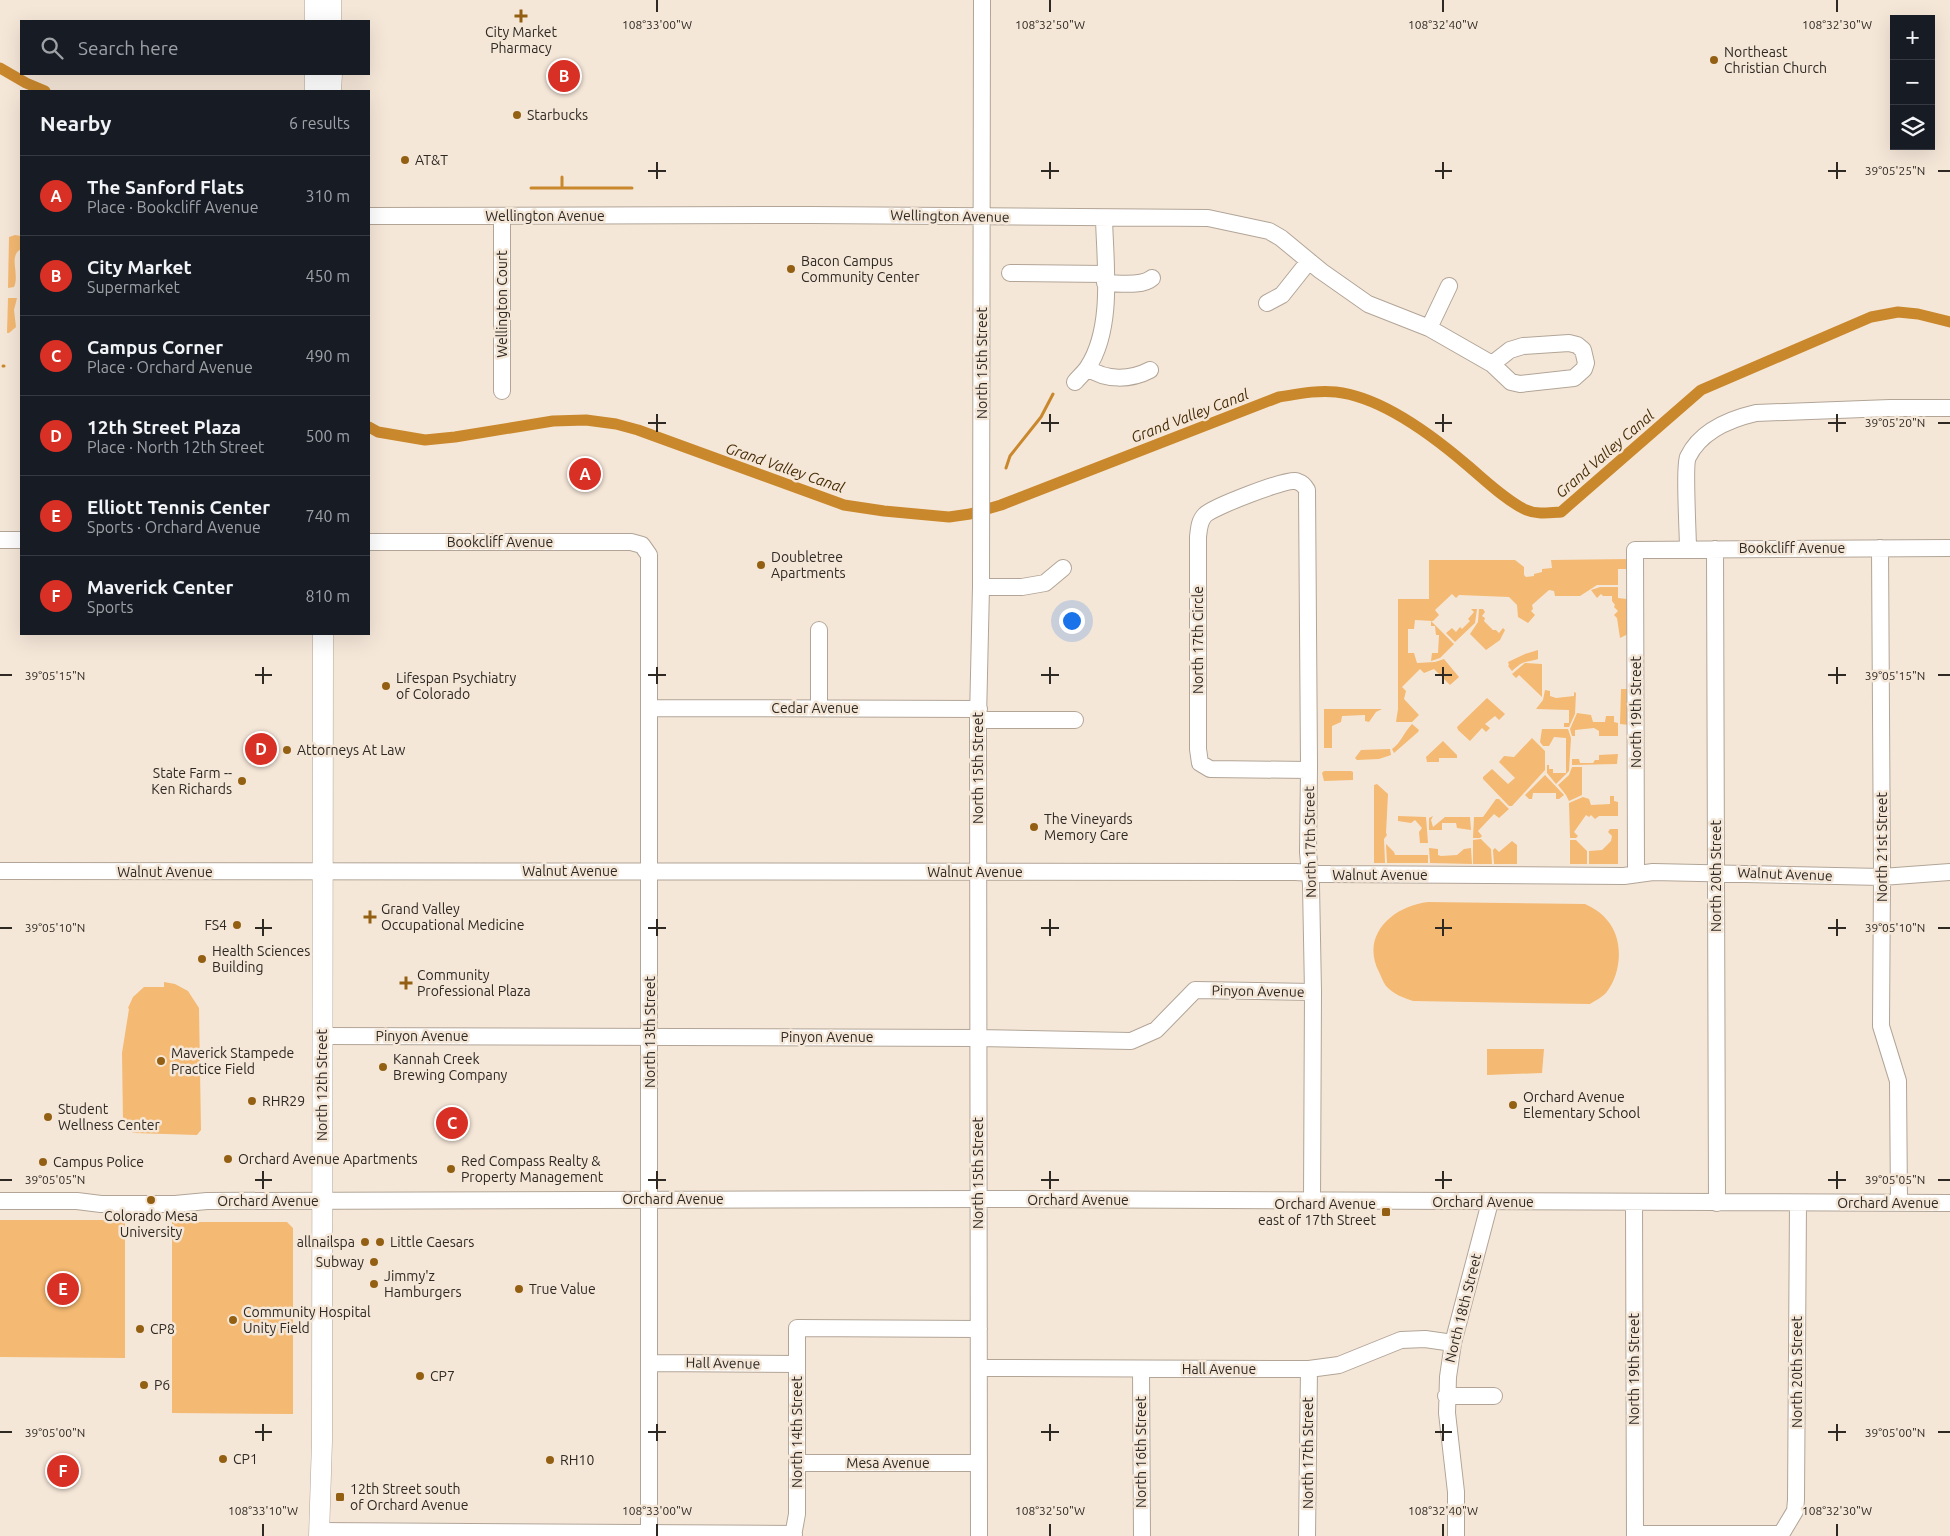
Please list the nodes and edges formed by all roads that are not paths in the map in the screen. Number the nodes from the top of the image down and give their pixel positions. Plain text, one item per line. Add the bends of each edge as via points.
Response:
1 (982, 0) edge
2 (315, 75) edge
3 (332, 75) edge
4 (315, 90) edge
5 (331, 90) edge
6 (370, 216) edge
7 (502, 216) junction
8 (982, 217) junction
9 (1104, 218) junction
10 (1309, 261) junction
11 (1010, 273) dead end
12 (1105, 278) junction
13 (1152, 278) dead end
14 (1449, 286) dead end
15 (1267, 303) dead end
16 (1428, 328) junction
17 (1492, 364) junction
18 (1088, 368) junction
19 (1150, 370) dead end
20 (1075, 382) dead end
21 (502, 391) dead end
22 (1950, 408) edge
23 (1304, 484) joint
24 (0, 540) edge
25 (20, 540) edge
26 (370, 542) edge
27 (631, 542) joint
28 (1880, 548) junction
29 (1950, 548) edge
30 (1688, 549) junction
31 (1715, 549) junction
32 (1635, 550) joint
33 (1063, 568) dead end
34 (981, 587) junction
35 (819, 630) dead end
36 (323, 635) edge
37 (651, 708) junction
38 (818, 708) junction
39 (978, 714) junction
40 (1075, 720) dead end
41 (1309, 770) junction
42 (0, 871) edge
43 (650, 871) junction
44 (322, 872) junction
45 (978, 872) junction
46 (1309, 872) junction
47 (1716, 872) junction
48 (1950, 872) edge
49 (1636, 874) junction
50 (1882, 877) junction
51 (1313, 992) junction
52 (322, 1036) junction
53 (650, 1036) junction
54 (978, 1038) junction
55 (650, 1199) junction
56 (978, 1199) junction
57 (0, 1201) edge
58 (322, 1201) junction
59 (1312, 1201) junction
60 (1490, 1202) junction
61 (1899, 1202) junction
62 (1634, 1203) junction
63 (1717, 1203) junction
64 (1798, 1203) junction
65 (1950, 1203) edge
66 (979, 1329) junction
67 (1453, 1343) junction
68 (649, 1363) junction
69 (797, 1364) junction
70 (979, 1368) junction
71 (1141, 1369) junction
72 (1309, 1369) junction
73 (1446, 1396) junction
74 (1494, 1396) dead end
75 (797, 1463) junction
76 (979, 1463) junction
77 (649, 1533) junction
78 (319, 1534) edge
79 (794, 1535) edge
80 (1635, 1535) edge
81 (1780, 1535) edge
82 (979, 1536) edge
83 (1142, 1536) edge
84 (1307, 1536) edge
85 (1456, 1536) edge

1 - 8 street, North 15th Street
2 - 4 main road
3 - 5 main road
6 - 7 street, Wellington Avenue
7 - 8 street, Wellington Avenue
7 - 21 street, Wellington Court
8 - 9 street, Wellington Avenue
8 - 34 street, North 15th Street
9 - 10 street, Wellington Avenue via 1208,218 1252,226 1281,238
9 - 12 street
10 - 15 street via 1282,295
10 - 16 street, Wellington Avenue via 1368,304
11 - 12 street
12 - 13 street via 1140,283
12 - 18 street via 1102,330
14 - 16 street
16 - 17 street, Wellington Avenue
17 - 17 street, Wellington Avenue via 1511,382 1520,384 1574,378 1586,363 1583,350 1569,343 1522,346 1510,350
18 - 19 street via 1095,373 1122,378 1132,378
18 - 20 street
22 - 30 street via 1756,413 1718,426 1703,437 1687,458
23 - 41 street, North 17th Street via 1307,490
23 - 41 street, North 17th Circle via 1294,481 1281,483 1220,507 1206,514 1200,522 1198,750 1200,763 1210,769
24 - 25 street
26 - 27 street, Bookcliff Avenue
27 - 37 street, North 13th Street via 648,551 651,562
28 - 29 street, Bookcliff Avenue
28 - 31 street, Bookcliff Avenue
28 - 50 street, North 21st Street
30 - 31 street, Bookcliff Avenue
30 - 32 street, Bookcliff Avenue
31 - 47 street, North 20th Street
32 - 49 street, North 19th Street
33 - 34 street via 1044,583 1022,587
34 - 39 street, North 15th Street
35 - 38 street
36 - 44 main road, North 12th Street
37 - 38 street, Cedar Avenue
37 - 43 street, North 13th Street
38 - 39 street, Cedar Avenue
39 - 40 street, Cedar Avenue
39 - 45 street, North 15th Street
41 - 46 street, North 17th Street
42 - 44 street, Walnut Avenue
43 - 44 street, Walnut Avenue
43 - 45 street, Walnut Avenue
43 - 53 street, North 13th Street
44 - 52 main road, North 12th Street
45 - 46 street, Walnut Avenue
45 - 54 street, North 15th Street
46 - 49 street, Walnut Avenue
46 - 51 street, North 17th Street
47 - 49 street, Walnut Avenue
47 - 50 street, Walnut Avenue
47 - 63 street, North 20th Street
48 - 50 street, Walnut Avenue
50 - 61 street, North 21st Street via 1881,1026 1896,1071 1898,1088
51 - 54 street, Pinyon Avenue via 1195,990 1156,1030 1131,1041
51 - 59 street, North 17th Street
52 - 53 street, Pinyon Avenue
52 - 58 main road, North 12th Street
53 - 54 street, Pinyon Avenue
53 - 55 street, North 13th Street
54 - 56 street, North 15th Street
55 - 56 street, Orchard Avenue
55 - 58 street, Orchard Avenue
55 - 68 street, North 13th Street
56 - 59 street, Orchard Avenue
56 - 66 street, North 15th Street
57 - 58 street, Orchard Avenue via 101,1204
58 - 78 main road, North 12th Street
59 - 60 street, Orchard Avenue
60 - 62 street, Orchard Avenue
60 - 67 street, North 18th Street
61 - 64 street, Orchard Avenue
61 - 65 street, Orchard Avenue
62 - 63 street, Orchard Avenue
62 - 80 street, North 19th Street
63 - 64 street, Orchard Avenue
64 - 81 street, North 20th Street via 1796,1500 1792,1518
66 - 69 street, North 14th Street via 797,1328
66 - 70 street, North 15th Street
67 - 72 street, Hall Avenue via 1425,1338 1401,1340 1339,1365
67 - 73 street, North 18th Street
68 - 69 street, Hall Avenue
68 - 77 street, North 13th Street
69 - 75 street, North 14th Street
70 - 71 street, Hall Avenue
70 - 76 street, North 15th Street
71 - 72 street, Hall Avenue
71 - 83 street, North 16th Street
72 - 84 street, North 17th Street
73 - 74 street
73 - 85 street, North 18th Street via 1456,1492
75 - 76 street, Mesa Avenue
75 - 79 street, North 14th Street
76 - 82 street, North 15th Street
77 - 78 street
77 - 79 street
80 - 81 street

